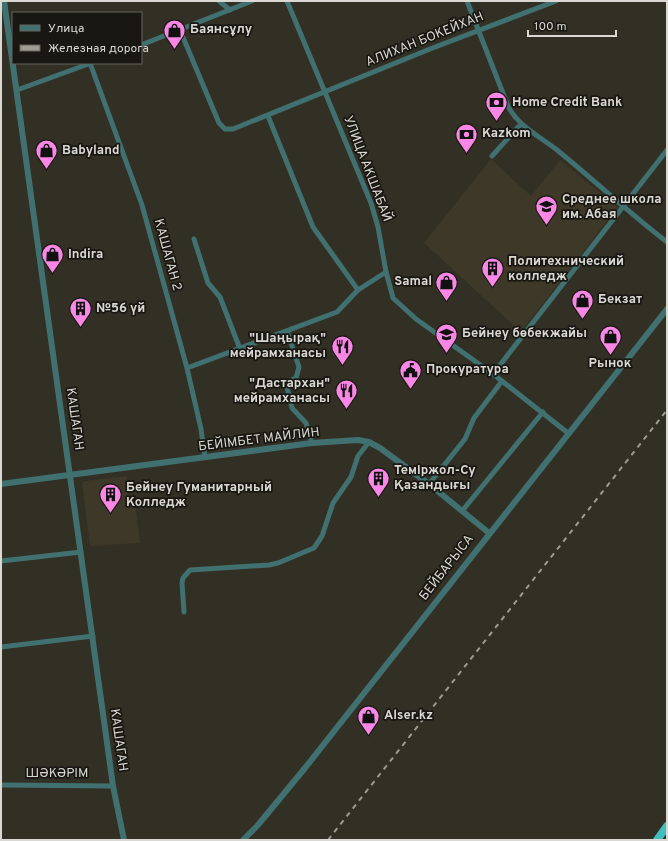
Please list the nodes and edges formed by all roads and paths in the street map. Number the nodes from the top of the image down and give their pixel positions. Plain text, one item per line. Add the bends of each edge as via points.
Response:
1 (4, 1) edge
2 (219, 1) edge
3 (252, 1) edge
4 (287, 1) edge
5 (467, 1) edge
6 (556, 1) edge
7 (230, 10) junction
8 (180, 30) junction
9 (479, 30) junction
10 (142, 44) edge
11 (12, 56) edge
12 (13, 64) edge
13 (87, 64) edge
14 (90, 64) edge
15 (17, 90) junction
16 (325, 92) junction
17 (268, 116) junction
18 (521, 124) junction
19 (667, 150) edge
20 (492, 156) dead end
21 (623, 207) junction
22 (194, 239) dead end
23 (667, 241) edge
24 (386, 272) junction
25 (358, 290) junction
26 (667, 309) edge
27 (287, 331) junction
28 (240, 349) junction
29 (187, 368) junction
30 (493, 374) junction
31 (502, 381) junction
32 (543, 412) junction
33 (568, 433) junction
34 (369, 442) junction
35 (312, 443) junction
36 (205, 457) junction
37 (70, 475) junction
38 (1, 484) edge
39 (429, 484) junction
40 (462, 511) junction
41 (489, 533) junction
42 (81, 552) junction
43 (1, 561) edge
44 (184, 612) dead end
45 (93, 636) junction
46 (1, 647) edge
47 (1, 785) edge
48 (113, 786) junction
49 (667, 826) edge
50 (124, 840) edge
51 (243, 840) edge
52 (657, 840) edge

1 - 11 street, КАШАГАН
2 - 7 street
3 - 7 street
4 - 16 street, УЛИЦА АКШАБАЙ
5 - 9 street
6 - 9 street, АЛИХАН БОКЕЙХАН
7 - 8 street
8 - 10 street
8 - 17 street, АЛИХАН БОКЕЙХАН via 219,123 225,129 233,129
9 - 16 street, АЛИХАН БОКЕЙХАН
9 - 18 street via 508,106
12 - 15 street, КАШАГАН
13 - 15 street
14 - 29 street, КАШАГАН 2 via 142,206
15 - 37 street, КАШАГАН
16 - 17 street, АЛИХАН БОКЕЙХАН
16 - 24 street, УЛИЦА АКШАБАЙ via 371,203
17 - 25 street via 313,227
18 - 20 street
18 - 21 street via 557,150
19 - 21 street
21 - 23 street
21 - 30 street
22 - 28 street via 208,283 220,297
24 - 25 street
24 - 30 street, УЛИЦА АКШАБАЙ via 395,302
25 - 27 street via 337,312
26 - 33 street, БЕЙБАРЫСА
27 - 28 street
27 - 35 street via 299,368 296,378 286,383 292,408 306,422
28 - 29 street
29 - 36 street, КАШАГАН 2
30 - 31 street, УЛИЦА АКШАБАЙ
31 - 32 street, УЛИЦА АКШАБАЙ
31 - 39 street via 474,418 465,439
32 - 33 street, УЛИЦА АКШАБАЙ
32 - 40 street
33 - 41 street, БЕЙБАРЫСА
34 - 35 street, БЕЙІМБЕТ МАЙЛИН via 358,440
34 - 39 street, БЕЙІМБЕТ МАЙЛИН
34 - 44 street via 360,452 350,477 333,503 322,536 314,548 278,563 190,570 182,583
35 - 36 street, БЕЙІМБЕТ МАЙЛИН
36 - 37 street, БЕЙІМБЕТ МАЙЛИН
37 - 38 street, БЕЙІМБЕТ МАЙЛИН
37 - 42 street, КАШАГАН
39 - 40 street, БЕЙІМБЕТ МАЙЛИН
40 - 41 street, БЕЙІМБЕТ МАЙЛИН
41 - 51 street, БЕЙБАРЫСА via 305,768
42 - 43 street
42 - 45 street, КАШАГАН
45 - 46 street
45 - 48 street, КАШАГАН
47 - 48 street, ШӘКӘРІМ
48 - 50 street, КАШАГАН
49 - 52 highway

